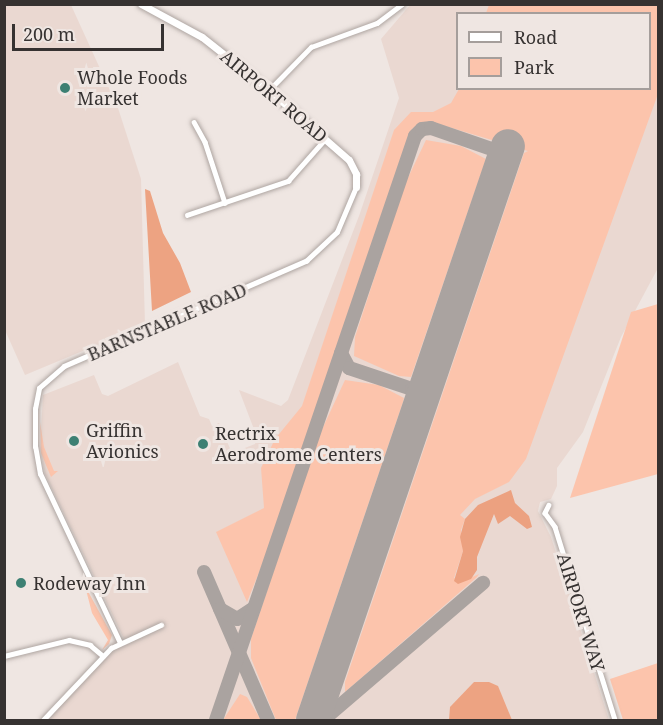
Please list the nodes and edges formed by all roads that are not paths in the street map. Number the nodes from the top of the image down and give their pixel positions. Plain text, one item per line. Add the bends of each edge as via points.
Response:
1 (141, 4) edge
2 (402, 4) edge
3 (269, 90) junction
4 (194, 122) dead end
5 (325, 139) junction
6 (356, 187) joint
7 (225, 203) junction
8 (187, 215) dead end
9 (549, 506) dead end
10 (160, 625) dead end
11 (120, 643) junction
12 (4, 656) edge
13 (103, 656) junction
14 (43, 720) edge
15 (615, 720) edge

1 - 3 street, AIRPORT ROAD via 202,37
2 - 3 street via 377,23 311,47
3 - 5 street, AIRPORT ROAD
4 - 7 street via 205,141
5 - 6 street, AIRPORT ROAD via 351,162
5 - 7 street via 288,181
6 - 11 street, BARNSTABLE ROAD via 337,232 306,261 50,375 38,392 34,409 36,456 45,484
7 - 8 street
9 - 15 street, AIRPORT WAY via 545,513 555,527
10 - 11 street
11 - 13 street
12 - 13 street via 69,640 86,643
13 - 14 street

